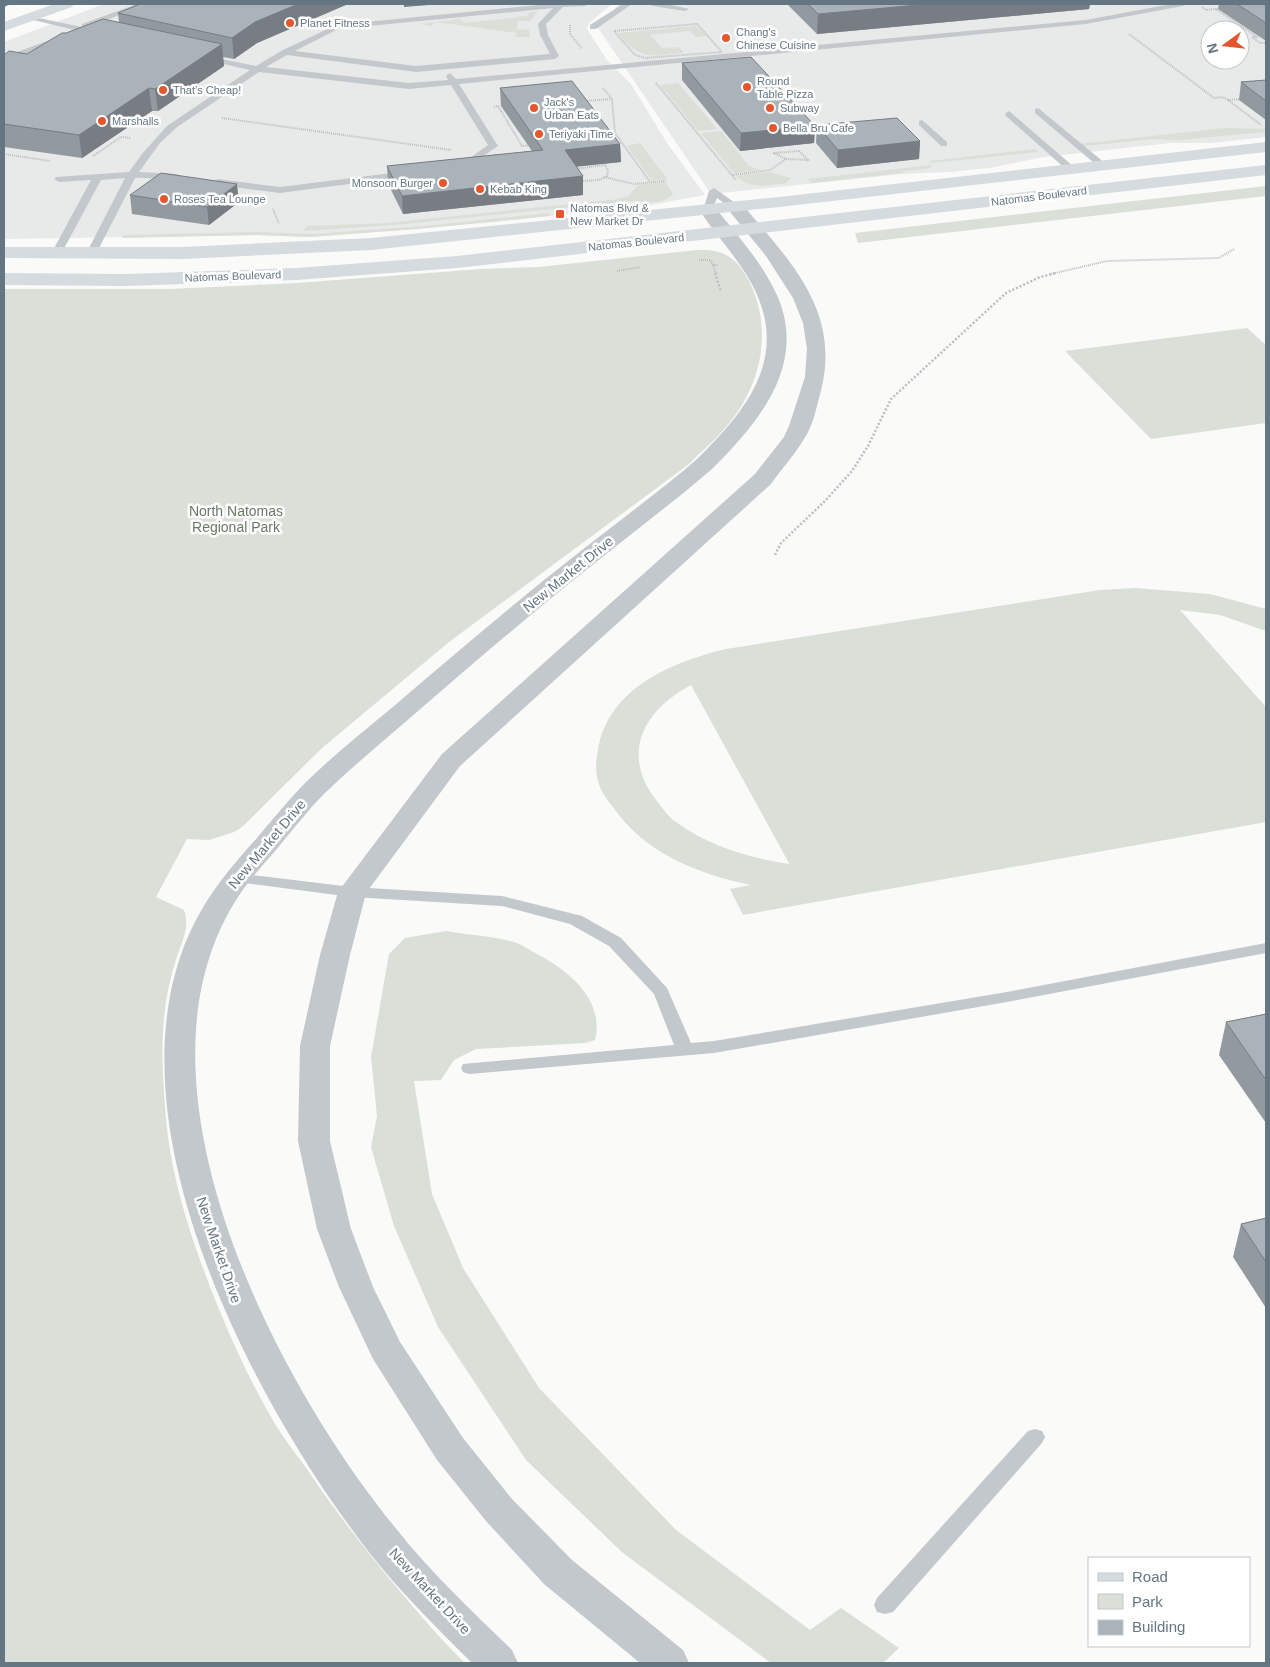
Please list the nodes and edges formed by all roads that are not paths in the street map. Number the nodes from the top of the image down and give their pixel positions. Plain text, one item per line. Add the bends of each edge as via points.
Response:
1 (67, 4) edge
2 (144, 4) edge
3 (584, 4) edge
4 (628, 4) edge
5 (653, 4) edge
6 (1183, 4) edge
7 (561, 5) junction
8 (685, 9) dead end
9 (29, 18) junction
10 (593, 27) dead end
11 (4, 28) edge
12 (76, 29) junction
13 (104, 35) edge
14 (286, 52) junction
15 (196, 55) edge
16 (4, 60) edge
17 (442, 67) junction
18 (257, 69) junction
19 (456, 82) junction
20 (1038, 111) dead end
21 (1009, 114) dead end
22 (922, 123) dead end
23 (944, 144) dead end
24 (1266, 148) edge
25 (1103, 166) junction
26 (455, 168) edge
27 (1071, 169) junction
28 (1266, 170) edge
29 (417, 173) edge
30 (133, 174) junction
31 (98, 176) junction
32 (187, 178) edge
33 (59, 179) dead end
34 (206, 180) edge
35 (722, 216) junction
36 (753, 229) junction
37 (4, 253) edge
38 (56, 254) junction
39 (90, 254) junction
40 (4, 280) edge
41 (236, 878) junction
42 (352, 892) junction
43 (1266, 948) edge
44 (685, 1050) junction
45 (469, 1068) dead end
46 (1035, 1437) dead end
47 (885, 1605) dead end
48 (498, 1663) edge
49 (669, 1663) edge

1 - 9 main road
2 - 12 lane
3 - 7 lane
4 - 10 lane
5 - 8 lane
6 - 19 lane via 1101,19
7 - 14 lane via 336,27
7 - 17 lane via 542,24 555,56
9 - 11 main road
9 - 12 lane
12 - 13 lane
12 - 16 lane via 57,40
14 - 17 lane via 416,69
14 - 18 lane
15 - 18 lane
17 - 19 lane
18 - 19 lane via 409,86
18 - 30 lane via 171,127
19 - 26 lane via 494,146 464,167
20 - 25 lane
21 - 27 lane
22 - 23 lane
24 - 25 main road, Natomas Boulevard
25 - 27 main road, Natomas Boulevard
27 - 35 main road, Natomas Boulevard
28 - 36 main road, Natomas Boulevard
29 - 34 lane via 280,190
30 - 31 lane
30 - 32 lane
30 - 39 lane
31 - 33 lane
31 - 38 lane
35 - 36 street
35 - 39 main road, Natomas Boulevard via 371,244 252,251
35 - 40 main road, Natomas Boulevard via 457,262 296,274 126,280
35 - 41 street, New Market Drive via 760,280 774,312 777,350 769,384 748,418 698,469 470,652 314,789
36 - 42 street via 792,279 812,317 818,347 814,390 795,436 763,479 450,760
37 - 38 main road, Natomas Boulevard
38 - 39 main road, Natomas Boulevard
41 - 42 lane
41 - 48 street, New Market Drive via 205,932 192,965 179,1035 181,1091 190,1148 201,1200 218,1254 239,1309 300,1424 385,1543
42 - 44 lane via 502,901 576,920 616,942 661,992
42 - 49 street via 336,949 316,1046 314,1141 334,1229 356,1287 407,1382 450,1448 499,1510 558,1572
43 - 44 lane via 919,1013
44 - 45 lane
46 - 47 lane

